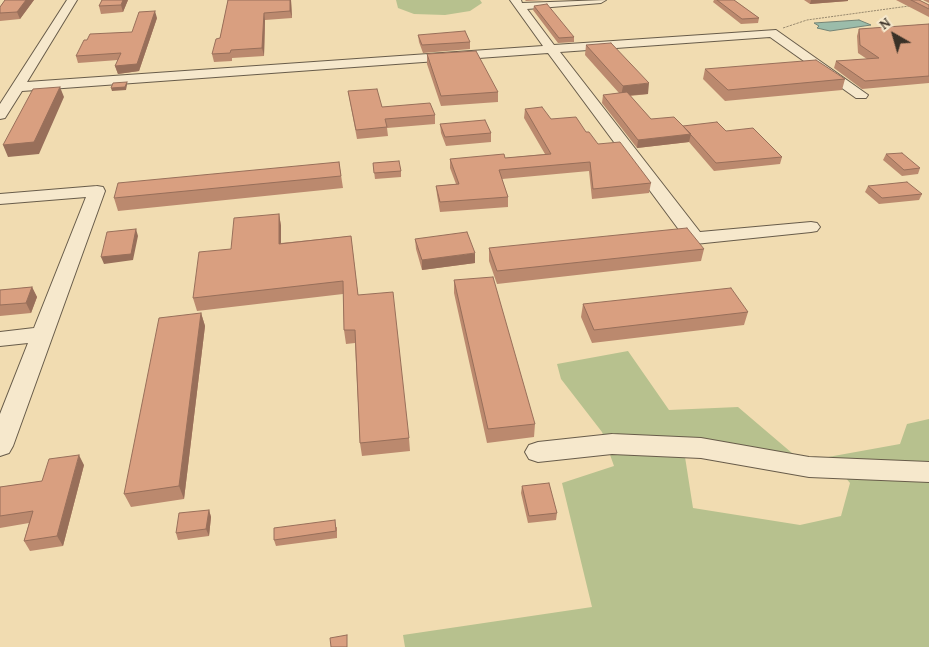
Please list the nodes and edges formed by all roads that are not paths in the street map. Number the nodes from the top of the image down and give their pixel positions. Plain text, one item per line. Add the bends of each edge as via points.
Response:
1 (72, 0) edge
2 (601, 0) edge
3 (518, 3) edge
4 (550, 48) junction
5 (18, 86) junction
6 (861, 95) dead end
7 (0, 115) edge
8 (0, 198) edge
9 (811, 227) dead end
10 (43, 334) junction
11 (0, 339) edge
12 (0, 446) edge
13 (538, 452) dead end
14 (929, 472) edge

1 - 5 lane
2 - 3 lane
3 - 4 lane
4 - 5 lane
4 - 6 lane via 772,33
4 - 9 lane via 695,238
5 - 7 lane
8 - 10 lane via 97,191
10 - 11 lane
10 - 12 lane
13 - 14 lane via 612,444 701,448 809,467

